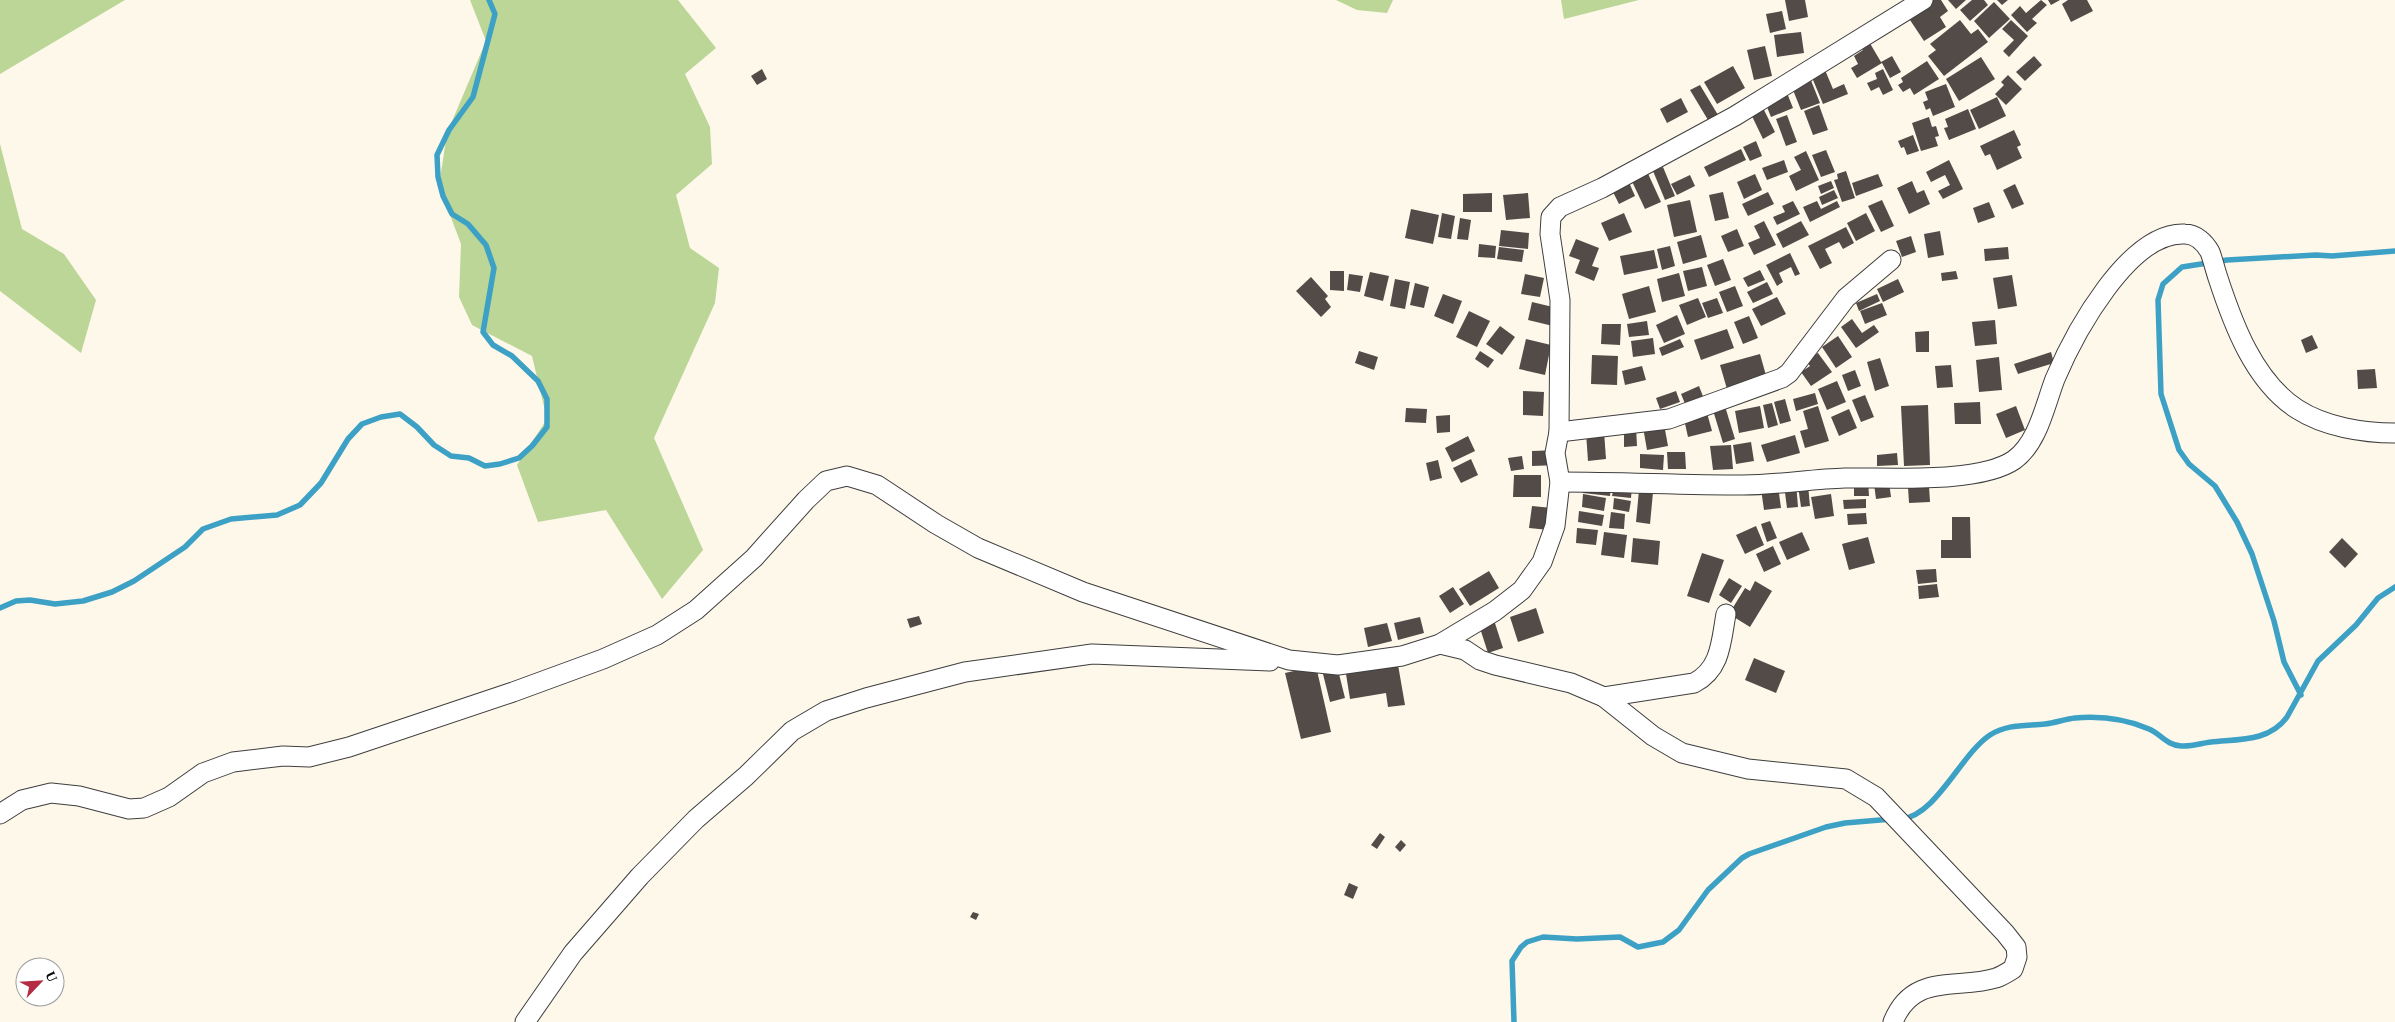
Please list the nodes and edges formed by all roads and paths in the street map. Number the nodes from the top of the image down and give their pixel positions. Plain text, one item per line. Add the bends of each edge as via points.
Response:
1 (1924, 0) edge
2 (1891, 260) dead end
3 (1559, 432) junction
4 (2395, 433) edge
5 (1560, 482) junction
6 (1726, 614) dead end
7 (1440, 644) junction
8 (1289, 660) junction
9 (1604, 697) junction
10 (0, 814) edge
11 (525, 1022) edge
12 (1893, 1022) edge

1 - 3 street via 1735,116 1602,188 1560,207 1551,217 1550,234 1560,300
2 - 3 street via 1846,298 1782,378 1669,419
3 - 5 street via 1555,453
4 - 5 street via 2369,433 2334,425 2298,410 2274,390 2236,328 2210,252 2202,240 2188,233 2166,236 2144,248 2103,291 2071,346 2031,439 2015,459 1993,470 1965,476 1745,485
5 - 7 street via 1555,526 1542,562 1522,590 1495,611
6 - 9 street via 1716,662 1705,678 1694,684
7 - 8 street via 1402,656 1361,663 1338,665
7 - 9 street via 1465,650 1495,665 1571,683
8 - 10 street via 1083,592 978,548 876,486 848,476 826,481 754,558 696,610 657,635 603,659 349,747 309,756 233,762 203,774 168,798 144,808 129,809 79,796 50,793 22,800
8 - 11 street via 1092,654 965,672 826,711 792,731 696,819 640,876 573,953
9 - 12 street via 1652,736 1682,753 1748,769 1846,779 1876,797 2016,947 2013,969 1996,978 1929,986 1898,1010

